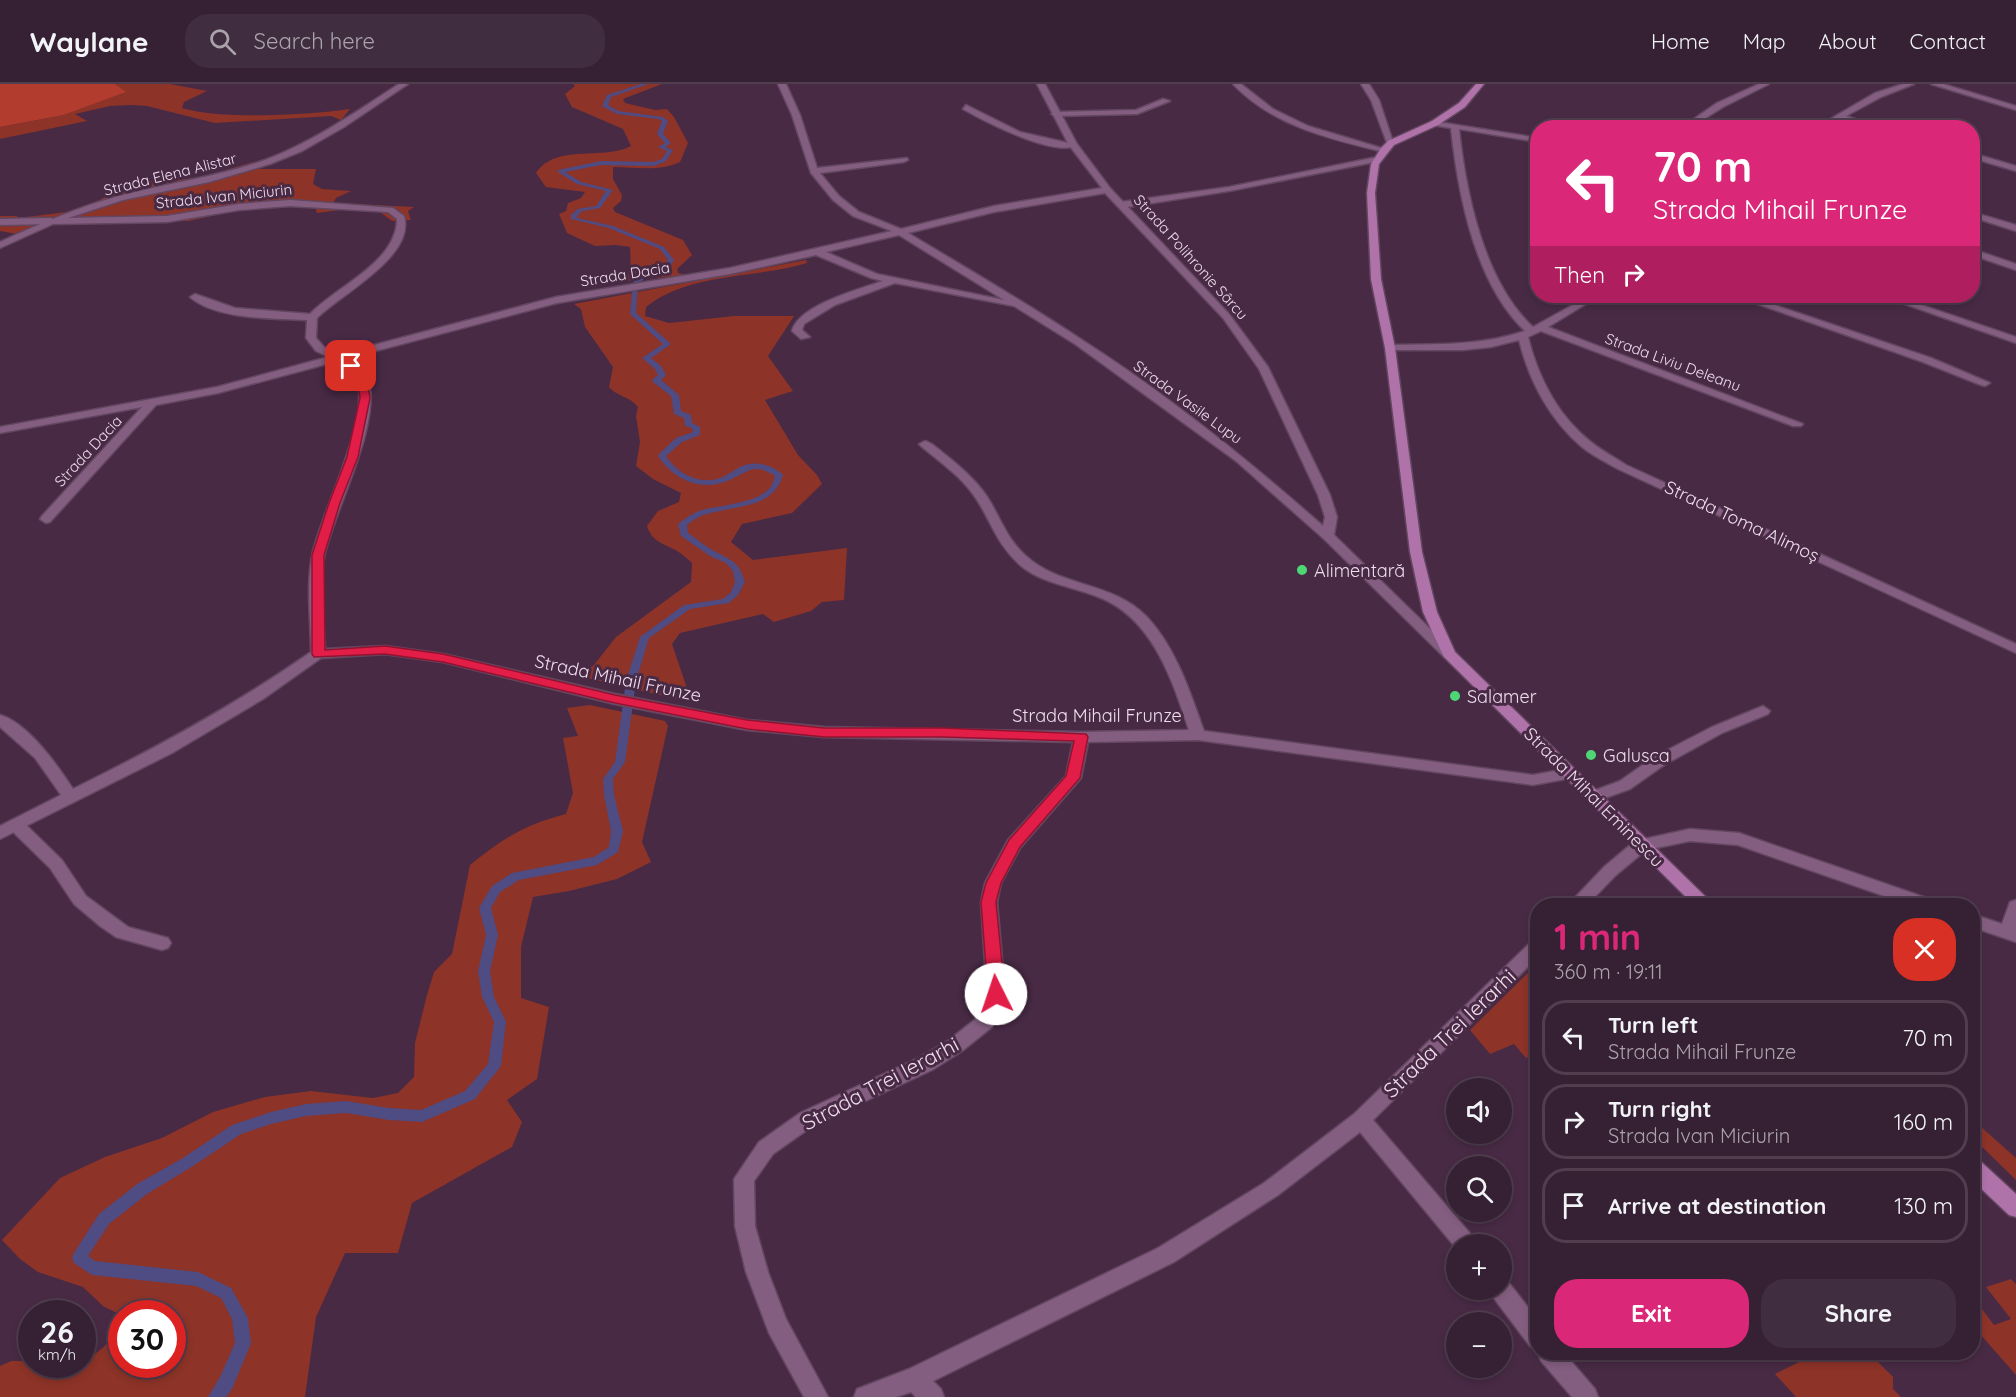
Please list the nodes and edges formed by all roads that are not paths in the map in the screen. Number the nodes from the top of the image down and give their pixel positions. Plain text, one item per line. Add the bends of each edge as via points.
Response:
1 (404, 84) edge
2 (782, 84) edge
3 (1041, 84) edge
4 (1237, 84) edge
5 (1365, 84) edge
6 (1480, 84) edge
7 (1765, 84) edge
8 (1910, 84) edge
9 (1935, 84) edge
10 (1166, 101) dead end
11 (966, 107) dead end
12 (2016, 108) edge
13 (1055, 114) junction
14 (1838, 116) junction
15 (1697, 120) edge
16 (1831, 120) edge
17 (1852, 120) edge
18 (1435, 123) junction
19 (1455, 126) junction
20 (1530, 139) edge
21 (1073, 145) junction
22 (1388, 146) junction
23 (1980, 158) edge
24 (1377, 159) junction
25 (904, 160) dead end
26 (2016, 169) edge
27 (814, 171) junction
28 (1107, 190) junction
29 (1121, 205) junction
30 (1980, 217) edge
31 (51, 221) junction
32 (0, 222) edge
33 (2016, 228) edge
34 (899, 231) junction
35 (0, 244) edge
36 (817, 252) junction
37 (1980, 255) edge
38 (2016, 267) edge
39 (892, 281) junction
40 (195, 297) dead end
41 (1581, 303) edge
42 (1760, 303) edge
43 (1908, 303) edge
44 (1019, 306) junction
45 (312, 317) junction
46 (1531, 331) junction
47 (805, 338) dead end
48 (2016, 340) edge
49 (1390, 348) junction
50 (341, 357) junction
51 (1985, 383) dead end
52 (152, 403) junction
53 (1797, 424) dead end
54 (0, 430) edge
55 (925, 444) dead end
56 (46, 519) dead end
57 (1328, 536) junction
58 (2016, 649) edge
59 (318, 654) junction
60 (1449, 654) junction
61 (1763, 711) dead end
62 (0, 720) edge
63 (1198, 735) junction
64 (1081, 737) junction
65 (1570, 773) junction
66 (1594, 797) junction
67 (71, 798) junction
68 (16, 825) junction
69 (0, 833) edge
70 (1641, 844) junction
71 (1584, 898) edge
72 (1698, 898) edge
73 (1909, 898) edge
74 (2016, 906) edge
75 (1980, 923) edge
76 (2012, 933) edge
77 (162, 943) dead end
78 (1530, 954) edge
79 (1361, 1120) junction
80 (1980, 1174) edge
81 (2016, 1208) edge
82 (1458, 1234) edge
83 (1509, 1300) edge
84 (1530, 1328) edge
85 (1555, 1360) edge
86 (914, 1379) junction
87 (817, 1397) edge
88 (865, 1397) edge
89 (933, 1397) edge
90 (1587, 1397) edge

1 - 31 street, Strada Elena Alistar via 299,149 267,162 209,180 121,198
2 - 27 street, Strada Vasile Lupu
3 - 13 street, Strada Polihronie Sârcu
4 - 22 street via 1297,126 1323,136
5 - 22 street via 1375,100
6 - 18 main road, Strada Mihai Eminescu via 1462,105
7 - 15 street
8 - 14 street
9 - 12 street
10 - 13 street via 1137,112
11 - 21 street via 1026,138
13 - 21 street, Strada Polihronie Sârcu
14 - 16 street
14 - 17 street
18 - 19 street
18 - 22 main road, Strada Mihai Eminescu
19 - 20 street
19 - 46 street, Strada Toma Alimoș via 1475,235 1507,305
21 - 28 street, Strada Polihronie Sârcu
22 - 24 main road, Strada Mihai Eminescu
23 - 26 street
24 - 29 street via 1229,189
24 - 49 main road, Strada Mihai Eminescu via 1371,193 1375,268
25 - 27 street
27 - 34 street, Strada Vasile Lupu via 855,214
28 - 29 street, Strada Polihronie Sârcu
28 - 34 street, Strada Dacia via 994,209
29 - 57 street, Strada Polihronie Sârcu via 1226,316 1264,369 1324,495 1331,517
30 - 33 street
31 - 32 street
31 - 35 street, Strada Elena Alistar
31 - 45 street, Strada Ivan Miciurin via 166,219 290,203 374,208 398,214 402,229 387,257
34 - 36 street, Strada Dacia
34 - 44 street, Strada Vasile Lupu
36 - 39 street, Strada Vasile Lupu
36 - 50 street, Strada Dacia via 556,300
37 - 38 street
39 - 44 street, Strada Vasile Lupu
39 - 47 street, Strada Vasile Lupu via 811,314 799,323 797,332
40 - 45 street via 231,309
41 - 46 street
42 - 51 street
43 - 48 street
44 - 57 street, Strada Vasile Lupu via 1079,342 1170,406 1240,459
45 - 50 street via 311,338 320,349
46 - 49 street via 1504,342
46 - 53 street, Strada Liviu Deleanu
46 - 58 street, Strada Toma Alimoș via 1526,354 1554,410 1588,445 1622,467
49 - 60 main road, Strada Mihai Eminescu via 1416,552 1430,612
50 - 52 street, Strada Dacia
50 - 59 street via 361,374 365,398 353,457 318,555
52 - 54 street, Strada Dacia
52 - 56 street, Strada Dacia
55 - 63 street, Strada Mihail Frunze via 968,480 1009,547 1035,570 1110,597 1138,618 1163,647
57 - 60 street
59 - 64 street, Strada Mihail Frunze via 385,650 443,658 615,699 747,725 824,732
59 - 67 street via 258,696
60 - 65 main road, Strada Mihai Eminescu
61 - 66 street via 1718,730 1659,761 1624,785
62 - 67 street via 50,764
63 - 64 street, Strada Mihail Frunze
63 - 65 street, Strada Mihail Frunze via 1533,780
64 - 87 street, Strada Trei Ierarhi via 1073,778 1014,844 993,883 989,902 996,994 986,1022 925,1064 807,1119 766,1148 744,1179 745,1227 757,1272 777,1325
65 - 66 main road, Strada Mihai Eminescu
66 - 70 main road, Strada Mihai Eminescu
67 - 68 street
68 - 69 street
68 - 77 street via 56,864 80,900 122,932
70 - 71 street
70 - 72 main road, Strada Mihai Eminescu
70 - 73 street via 1690,835 1739,839
74 - 76 street
75 - 76 street
78 - 79 street, Strada Trei Ierarhi
79 - 82 street
79 - 86 street, Strada Trei Ierarhi via 1271,1189 1166,1255
80 - 81 main road
83 - 84 street
85 - 90 street
86 - 88 street, Strada Trei Ierarhi
86 - 89 street

